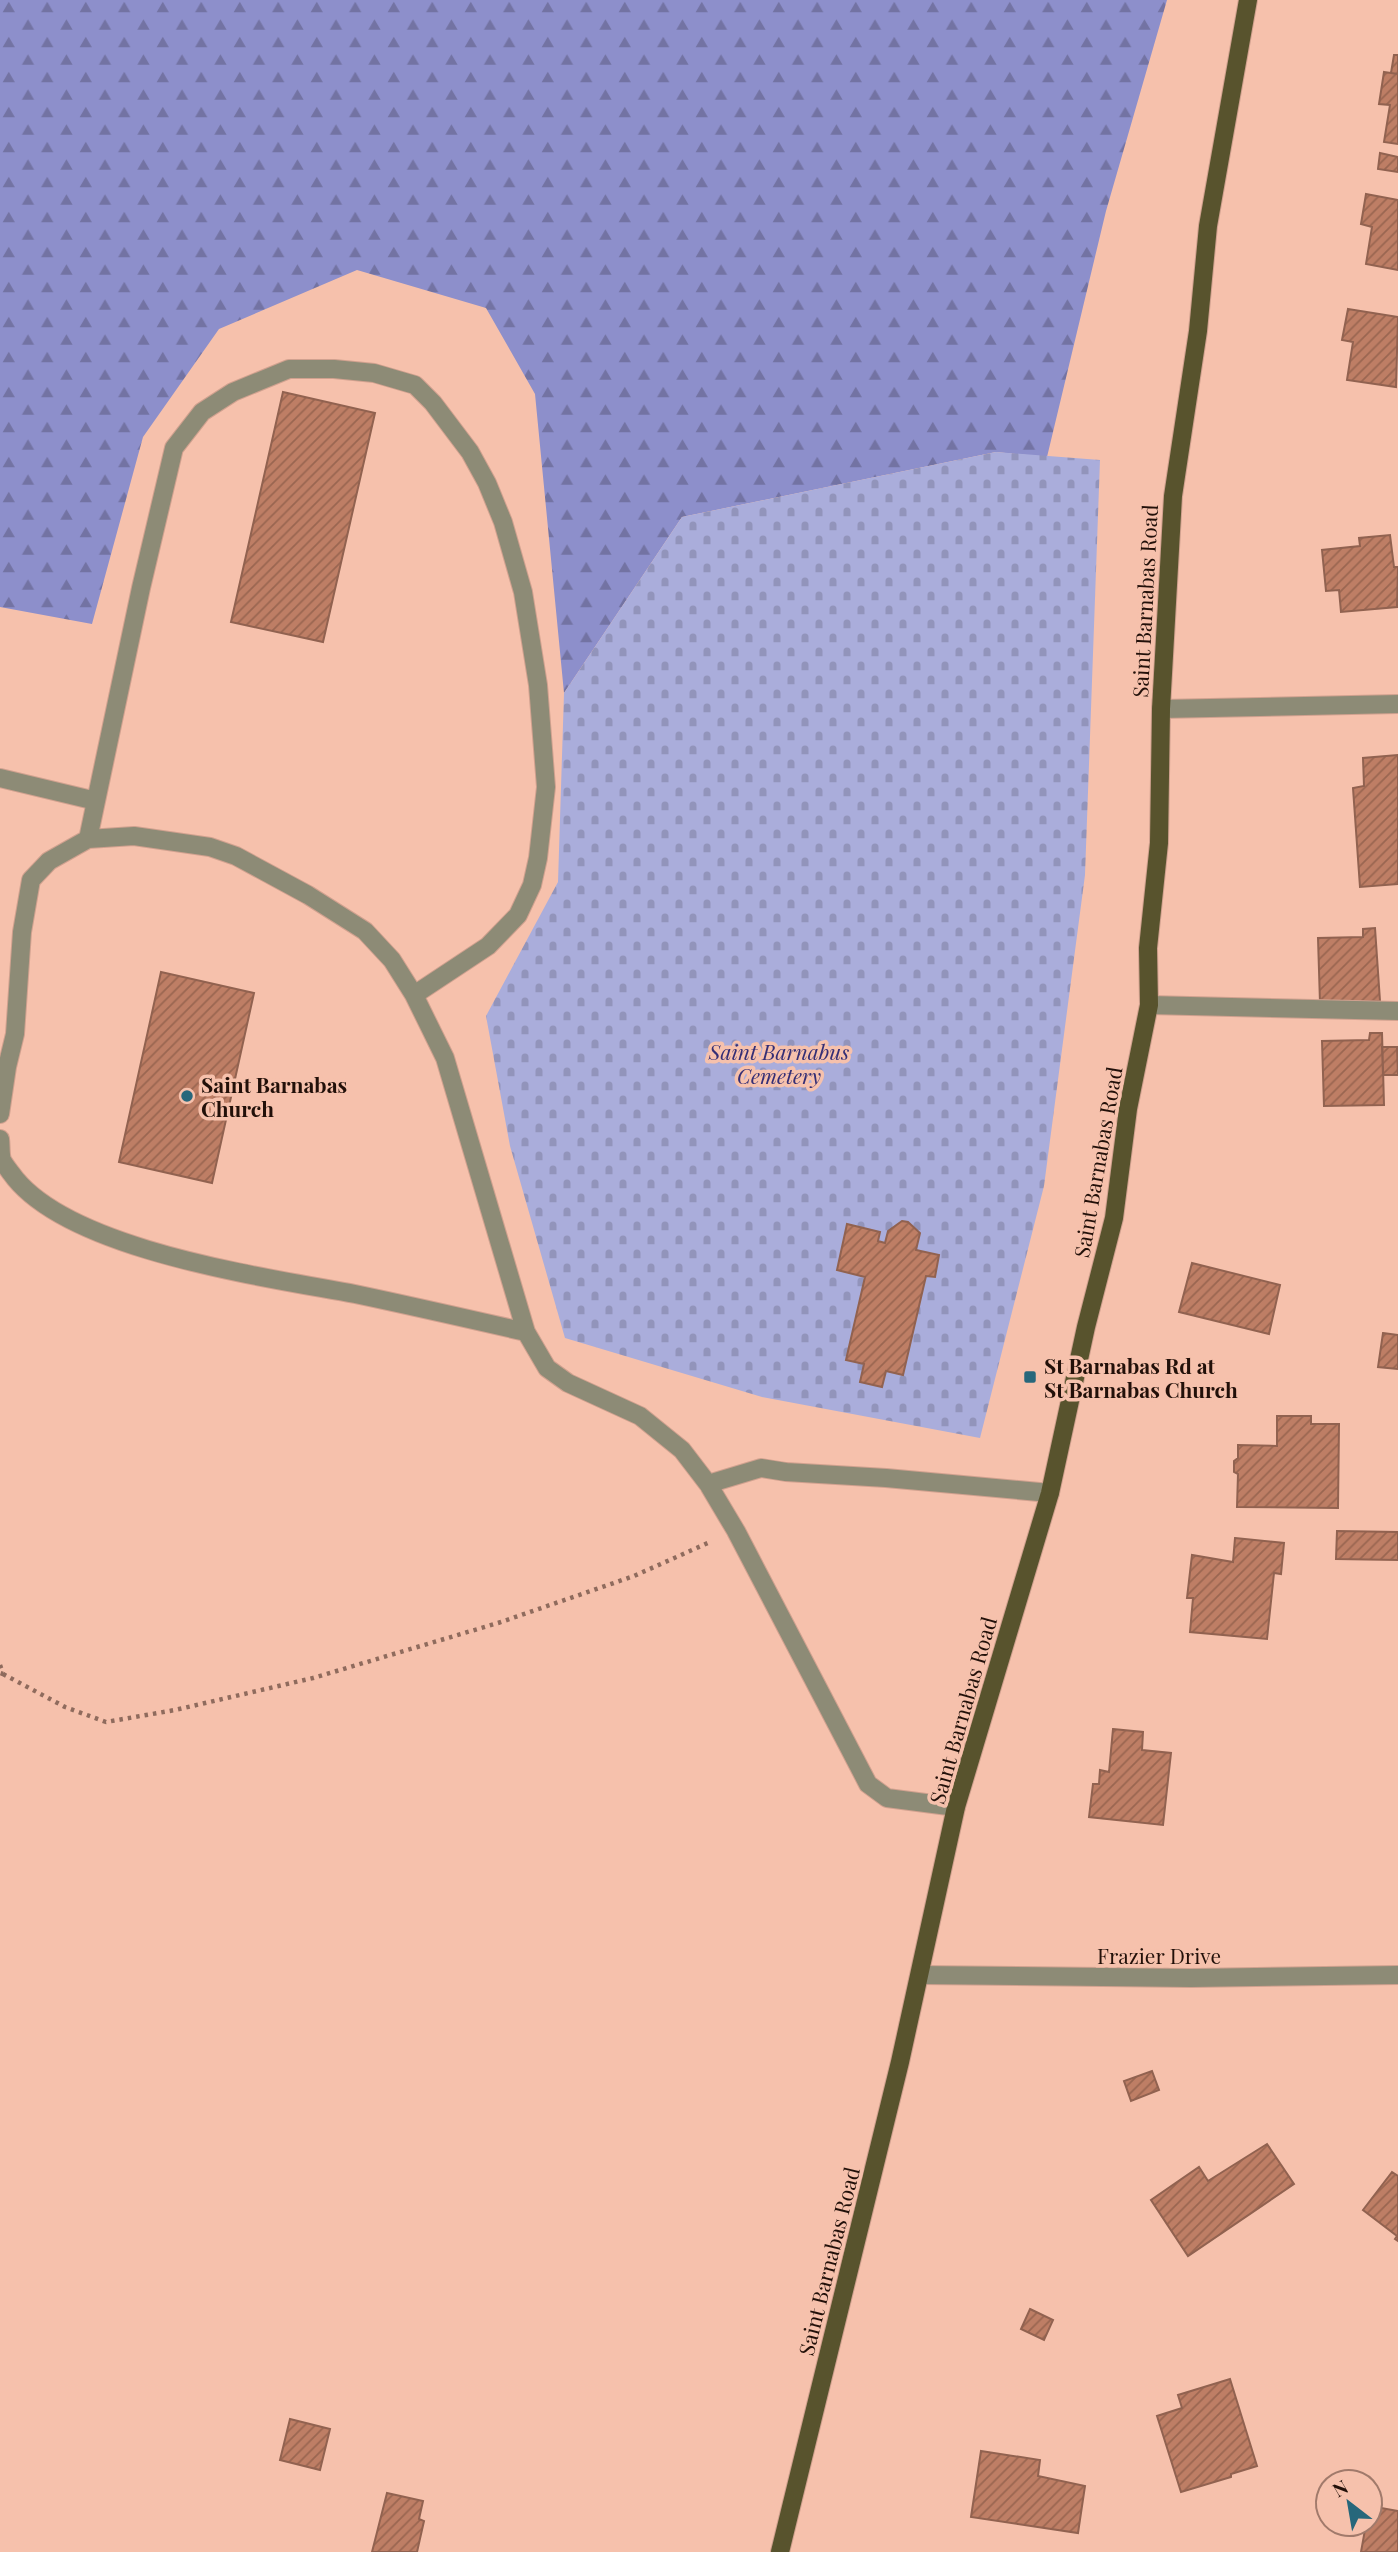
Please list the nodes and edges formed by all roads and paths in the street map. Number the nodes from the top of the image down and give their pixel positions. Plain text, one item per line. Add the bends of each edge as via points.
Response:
1 (1248, 0) edge
2 (1398, 704) edge
3 (1161, 709) junction
4 (0, 778) edge
5 (96, 801) junction
6 (88, 839) junction
7 (414, 995) junction
8 (1149, 1005) junction
9 (1398, 1010) edge
10 (4, 1066) edge
11 (0, 1114) edge
12 (0, 1139) edge
13 (526, 1332) junction
14 (708, 1485) junction
15 (1050, 1493) junction
16 (736, 1531) junction
17 (0, 1665) edge
18 (2, 1673) edge
19 (956, 1807) junction
20 (920, 1975) junction
21 (1398, 1975) edge
22 (780, 2552) edge

1 - 3 main road, Saint Barnabas Road via 1209,226 1173,496
2 - 3 street
3 - 8 main road, Saint Barnabas Road
4 - 5 street
5 - 6 street
5 - 7 street via 174,448 202,412 233,392 289,369 374,373 415,385 470,452 503,522 523,592 536,671 546,787 536,867 518,915 488,946
6 - 7 street via 134,836 210,847 236,856 365,931 392,960
6 - 10 street via 49,861 31,880 22,932 15,1034
7 - 13 street via 445,1058
8 - 9 street
8 - 15 main road, Saint Barnabas Road via 1128,1110 1114,1218
10 - 11 street
12 - 13 street via 2,1160 16,1180 37,1200 91,1230 187,1261
13 - 14 street via 547,1368 568,1383 640,1416 682,1450
14 - 15 street via 761,1468
14 - 16 street
15 - 19 main road, Saint Barnabas Road
16 - 18 path via 635,1576 498,1623 313,1678 175,1710 106,1722 65,1707
16 - 19 street via 868,1784 887,1798
17 - 18 path
19 - 20 main road, Saint Barnabas Road
20 - 21 street, Frazier Drive
20 - 22 main road, Saint Barnabas Road

